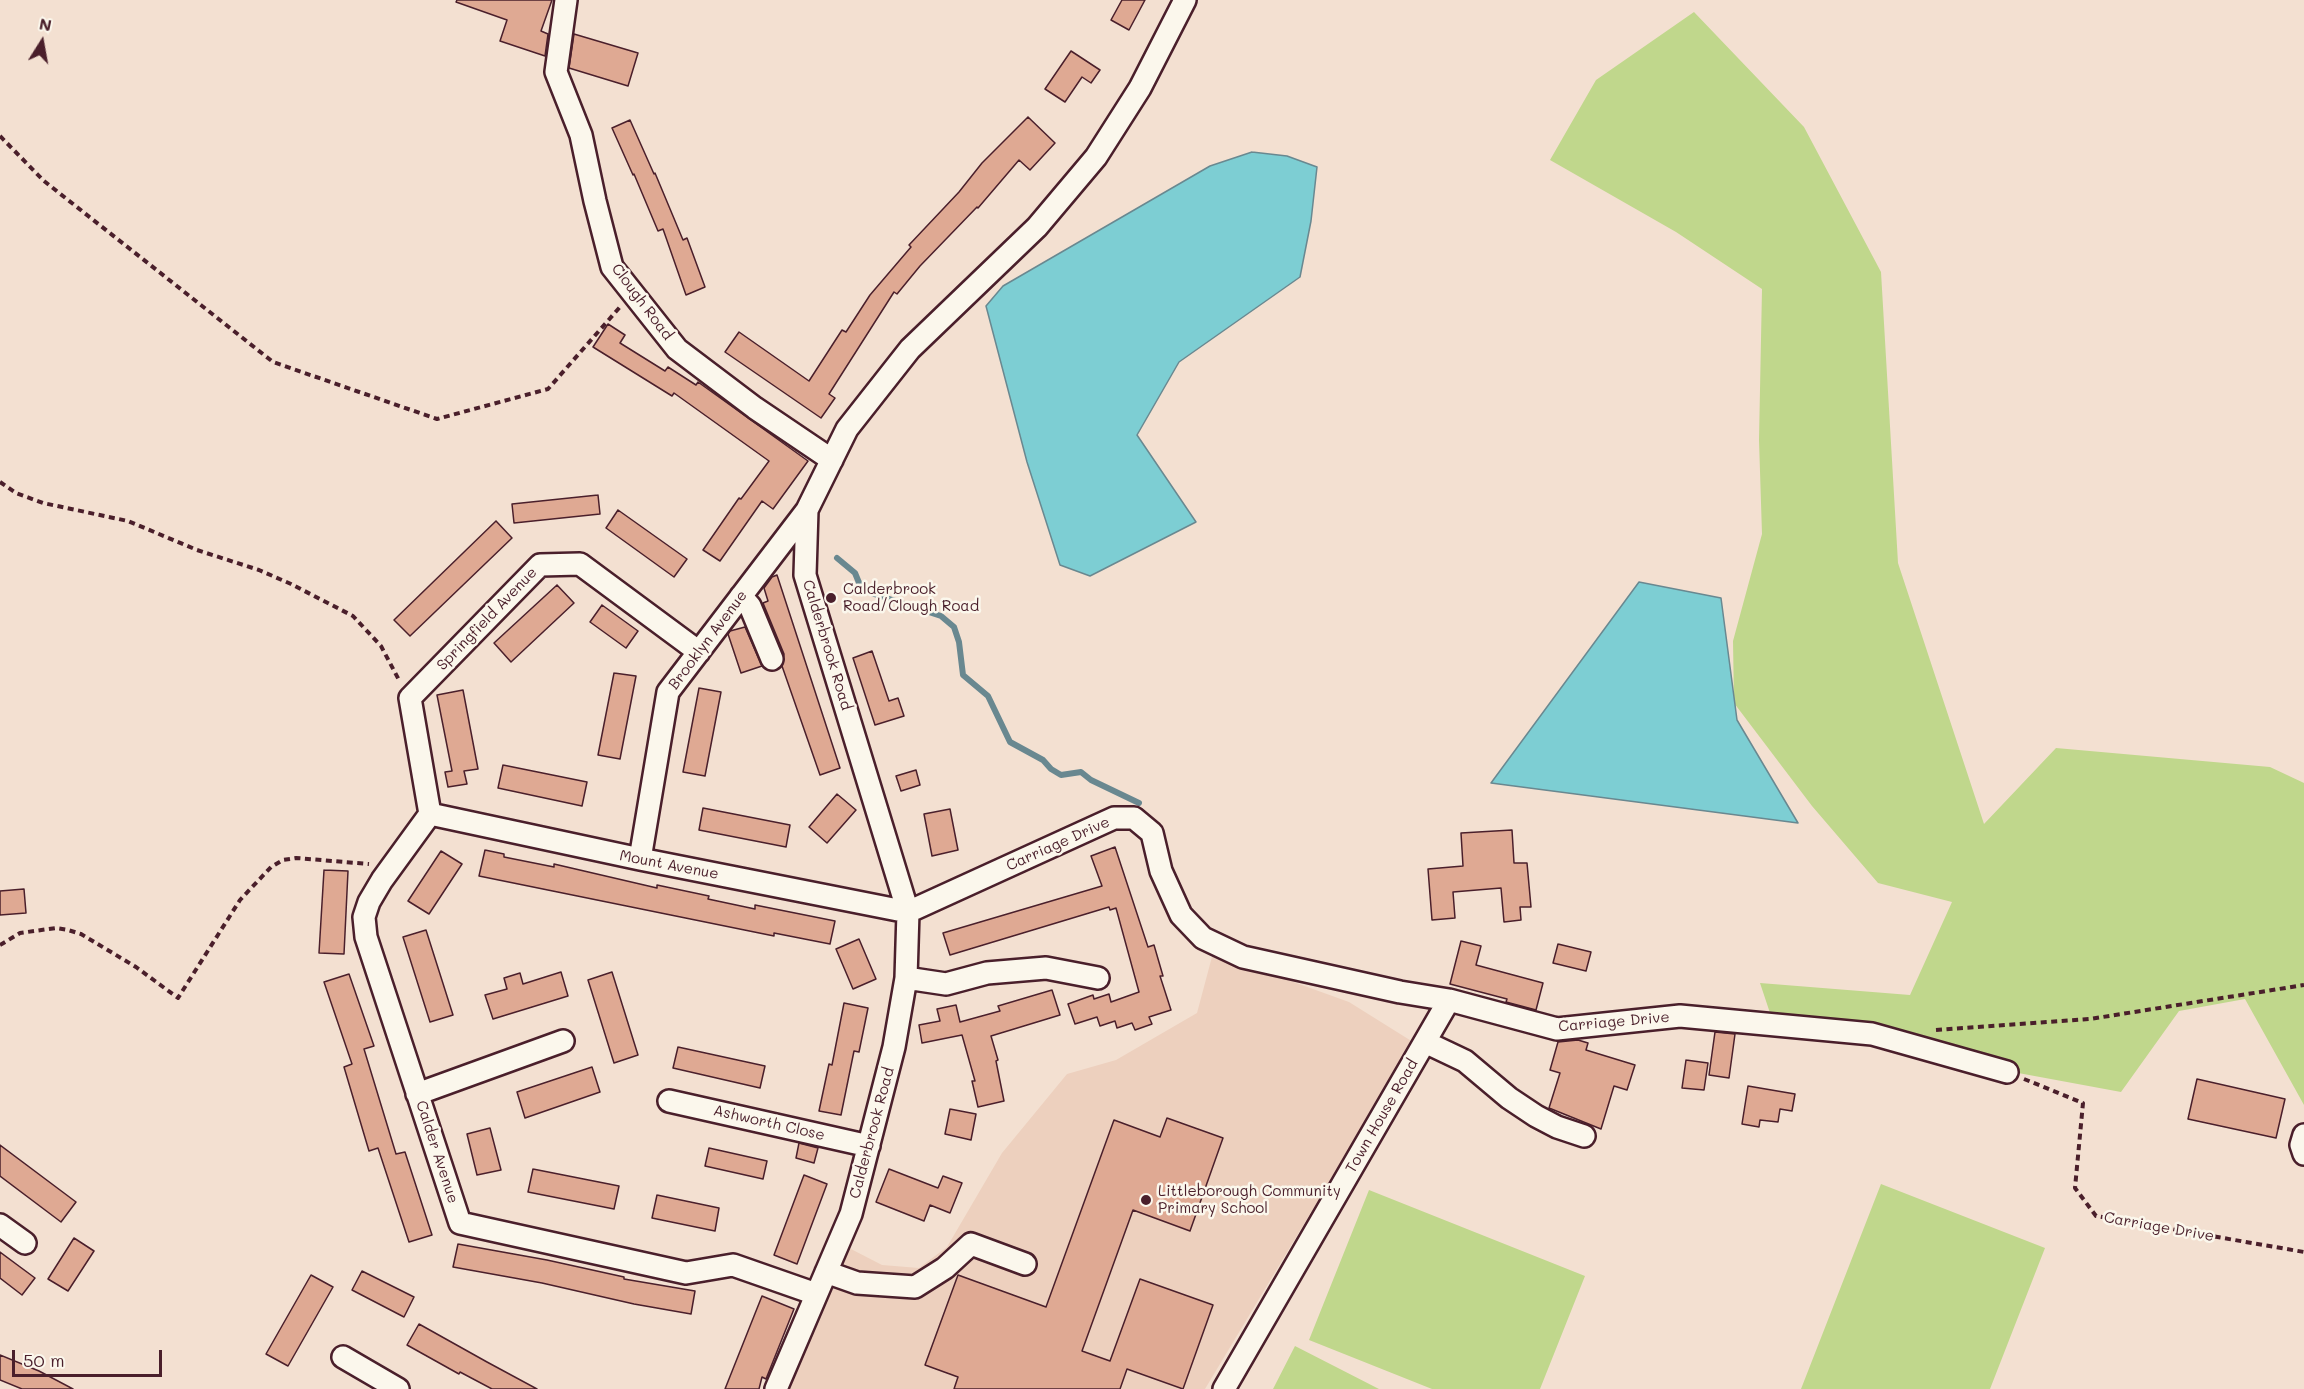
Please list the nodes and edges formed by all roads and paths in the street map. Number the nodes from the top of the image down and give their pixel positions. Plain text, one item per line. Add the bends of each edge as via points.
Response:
1 (566, 0) edge
2 (1185, 0) edge
3 (0, 136) edge
4 (633, 293) junction
5 (832, 460) junction
6 (0, 482) edge
7 (807, 510) junction
8 (741, 596) junction
9 (699, 652) junction
10 (772, 659) dead end
11 (410, 698) junction
12 (430, 814) junction
13 (640, 859) junction
14 (389, 870) junction
15 (908, 912) junction
16 (0, 945) edge
17 (906, 978) junction
18 (1098, 978) dead end
19 (2304, 985) edge
20 (1449, 999) junction
21 (1929, 1030) dead end
22 (563, 1041) dead end
23 (1425, 1042) junction
24 (2007, 1072) joint
25 (417, 1094) junction
26 (669, 1101) dead end
27 (1584, 1136) dead end
28 (2304, 1136) edge
29 (869, 1146) junction
30 (2304, 1154) edge
31 (0, 1225) edge
32 (25, 1243) dead end
33 (2304, 1252) edge
34 (1024, 1264) dead end
35 (826, 1272) junction
36 (816, 1294) junction
37 (343, 1357) dead end
38 (398, 1389) edge
39 (776, 1389) edge
40 (1224, 1389) edge

1 - 4 street, Clough Road via 556,72 581,135 612,267
2 - 5 street, Calderbrook Road via 1140,88 1096,157 1037,227 910,349 847,429
3 - 4 path via 44,181 273,362 437,419 548,389
4 - 5 street, Clough Road via 677,349
5 - 7 street, Calderbrook Road
6 - 11 path via 43,503 128,521 277,577 353,616 381,646
7 - 8 street, Brooklyn Avenue
7 - 15 street, Calderbrook Road via 805,575
8 - 9 street, Brooklyn Avenue
8 - 10 street via 750,606
9 - 11 street, Springfield Avenue via 580,564 540,565
9 - 13 street, Brooklyn Avenue via 668,692
11 - 12 street
12 - 13 street, Mount Avenue
12 - 14 street, Calder Avenue
13 - 15 street, Mount Avenue
14 - 16 path via 379,865 296,858 271,867 240,900 178,998 136,967 68,930 20,933
14 - 25 street, Calder Avenue via 369,902 364,917 366,938
15 - 17 street, Calderbrook Road
15 - 20 street, Carriage Drive via 1114,818 1134,818 1152,833 1161,871 1181,915 1203,938 1243,957
17 - 18 street via 946,984 987,973 1046,968
17 - 29 street, Calderbrook Road via 894,1047
19 - 21 path via 2090,1019
20 - 23 street, Town House Road
20 - 24 street, Carriage Drive via 1557,1029 1680,1016 1872,1034
22 - 25 street
23 - 27 street via 1465,1061 1536,1116
23 - 40 street, Town House Road
24 - 33 path, Carriage Drive via 2083,1103 2075,1188 2096,1216
25 - 36 street, Calder Avenue via 460,1223 686,1273 733,1265
26 - 29 street, Ashworth Close
28 - 30 street
29 - 35 street, Calderbrook Road via 851,1214
31 - 32 street
34 - 35 street via 971,1244 945,1268 915,1287 857,1283
35 - 36 street, Calderbrook Road
36 - 39 street, Calderbrook Road
37 - 38 street

